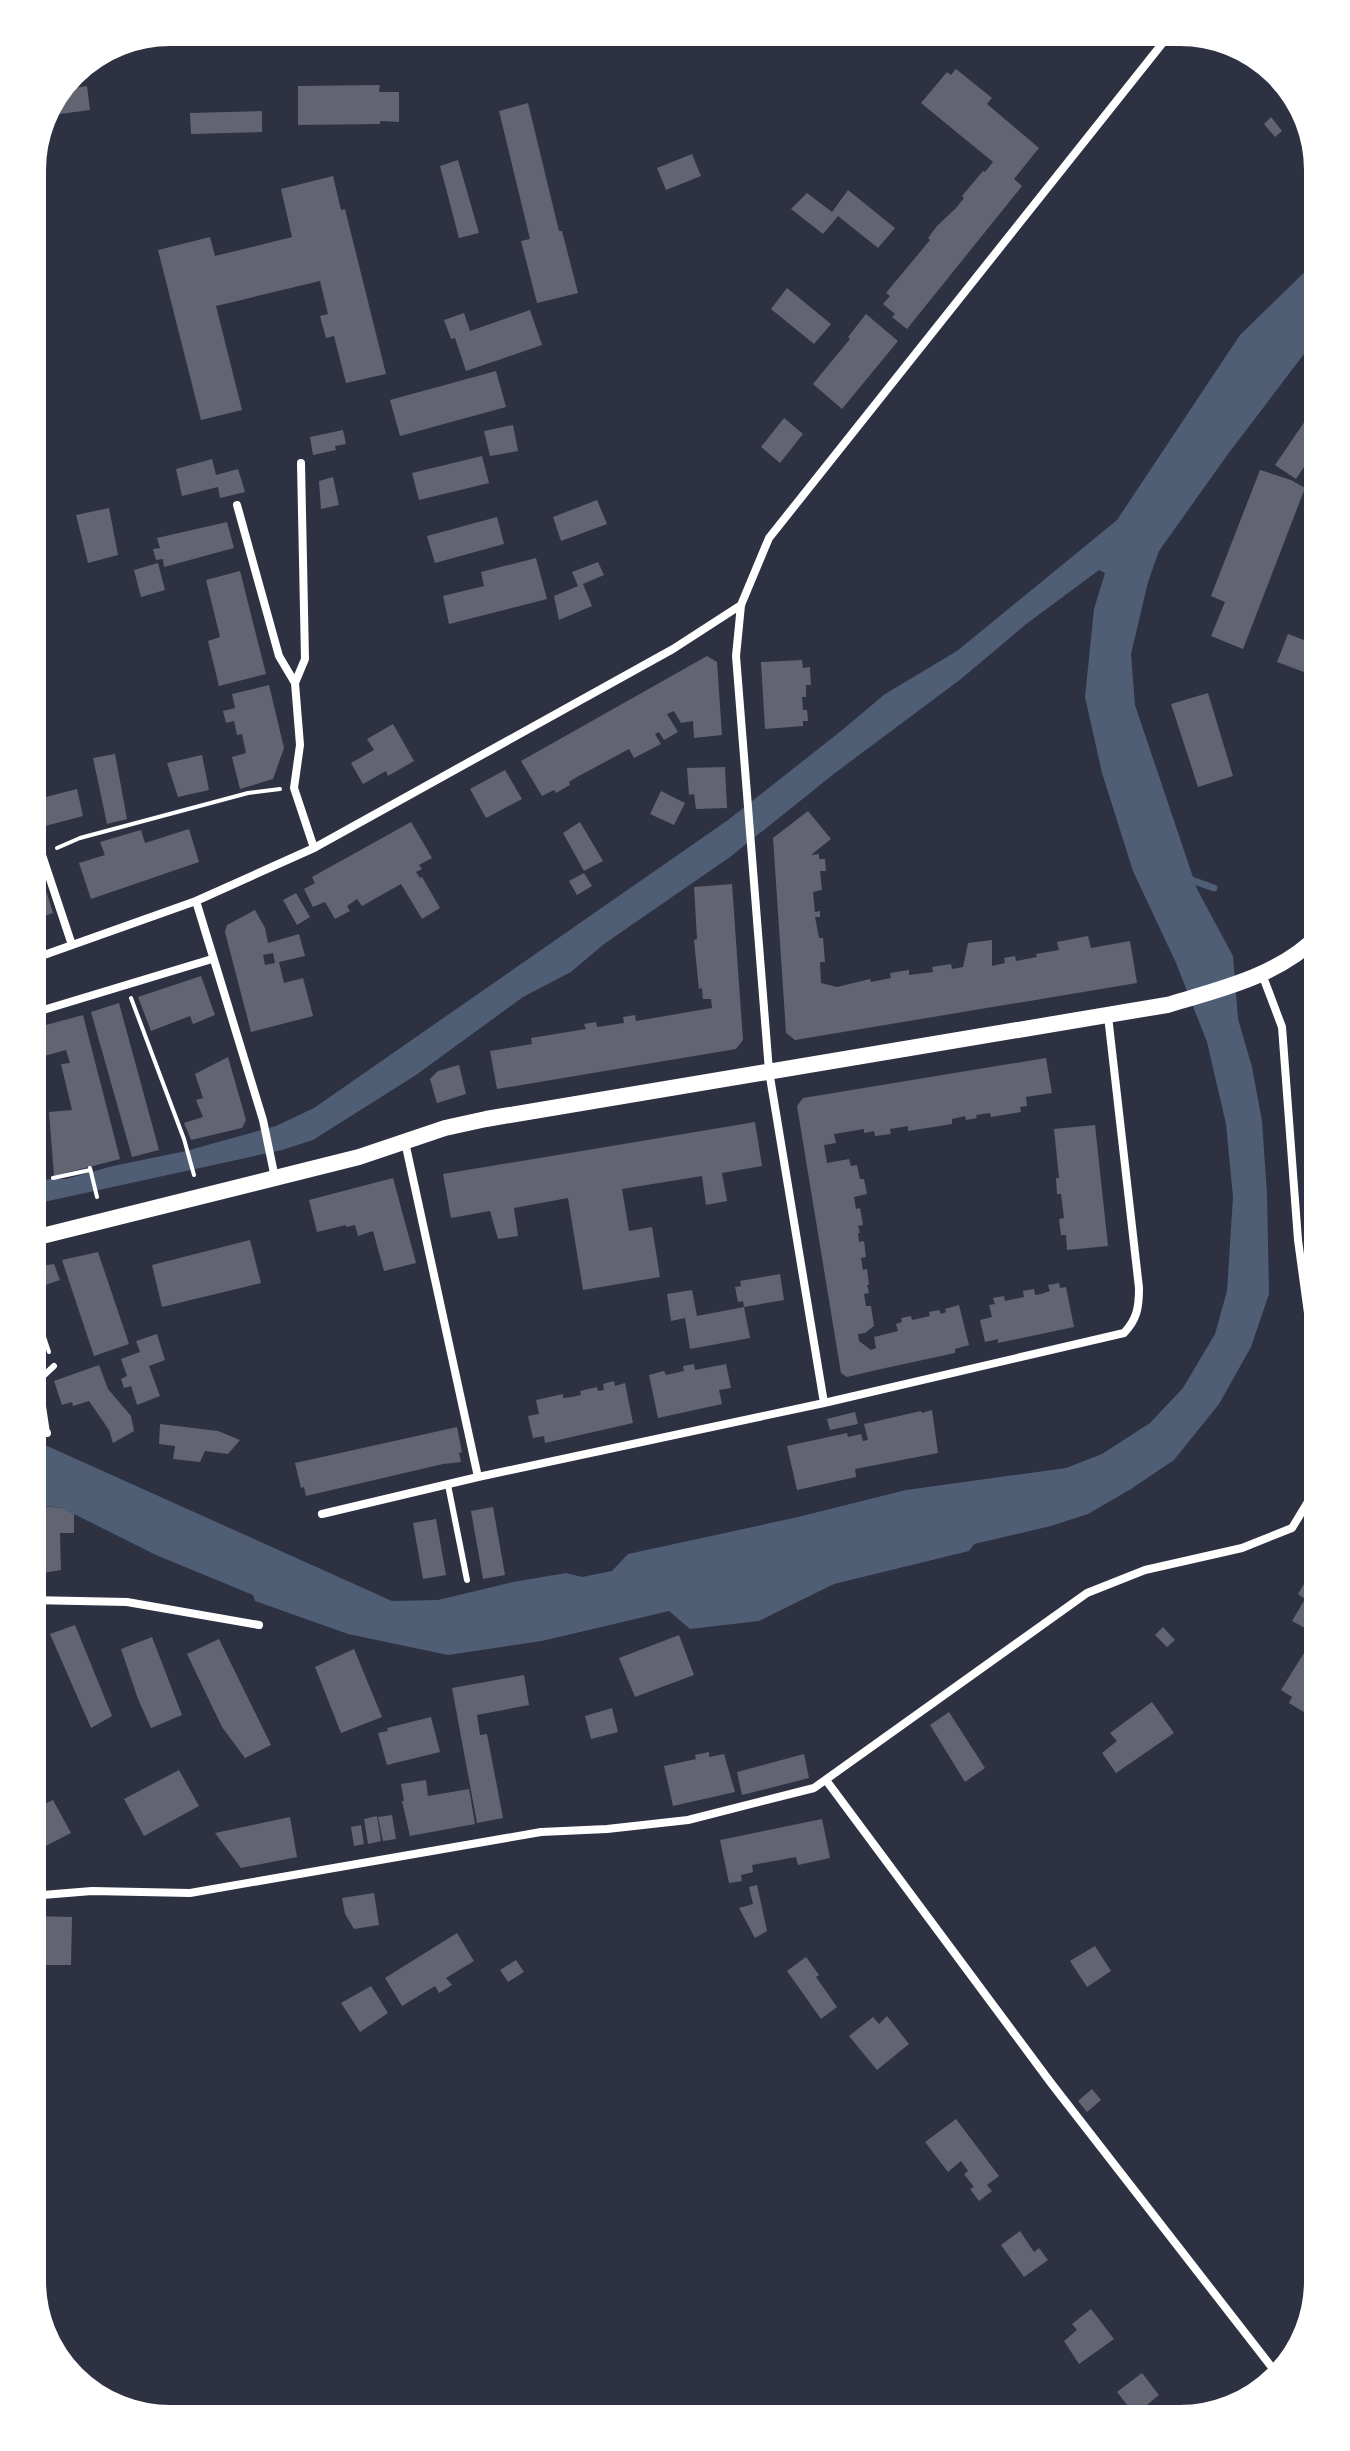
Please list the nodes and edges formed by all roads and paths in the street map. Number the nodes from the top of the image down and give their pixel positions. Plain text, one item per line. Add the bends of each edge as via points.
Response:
1 (1162, 44) edge
2 (301, 463) dead end
3 (237, 505) dead end
4 (741, 605) junction
5 (295, 683) junction
6 (294, 788) junction
7 (314, 848) junction
8 (44, 854) edge
9 (44, 861) edge
10 (196, 901) junction
11 (72, 945) junction
12 (1306, 945) edge
13 (44, 955) edge
14 (212, 959) junction
15 (1262, 974) junction
16 (125, 985) junction
17 (44, 1010) edge
18 (1108, 1016) junction
19 (769, 1071) junction
20 (405, 1142) junction
21 (194, 1175) dead end
22 (53, 1178) dead end
23 (276, 1179) junction
24 (97, 1197) dead end
25 (44, 1236) edge
26 (1306, 1298) edge
27 (44, 1336) edge
28 (54, 1366) joint
29 (44, 1375) edge
30 (824, 1403) junction
31 (44, 1413) edge
32 (47, 1433) edge
33 (478, 1477) junction
34 (448, 1485) junction
35 (1306, 1505) edge
36 (322, 1514) dead end
37 (467, 1580) dead end
38 (44, 1600) edge
39 (259, 1625) dead end
40 (826, 1780) junction
41 (44, 1895) edge
42 (1272, 2367) edge

1 - 4 street via 769,538
2 - 5 street via 305,659
3 - 5 street via 279,656
4 - 7 street via 673,649
4 - 19 street via 736,656
5 - 6 street via 300,745
6 - 7 street
6 - 8 path via 248,793 80,838
7 - 10 street
9 - 11 street
10 - 11 street
10 - 14 street
11 - 13 street
12 - 15 main road
14 - 16 street
14 - 23 street
15 - 18 main road via 1167,1005
15 - 26 street via 1282,1027
16 - 17 street
16 - 21 path
18 - 19 main road
18 - 30 street via 1139,1288 1134,1322 1109,1338
19 - 20 main road via 486,1119
19 - 30 street
20 - 23 main road
20 - 33 street
22 - 24 path via 90,1168
23 - 25 main road
27 - 28 path
28 - 29 lane
30 - 33 street
31 - 32 lane
33 - 34 street
34 - 36 street
34 - 37 lane
35 - 40 street via 1292,1528 1242,1548 1145,1570 1087,1593
38 - 39 street via 127,1602
40 - 41 street via 814,1788 688,1820 541,1832 190,1893
40 - 42 street

